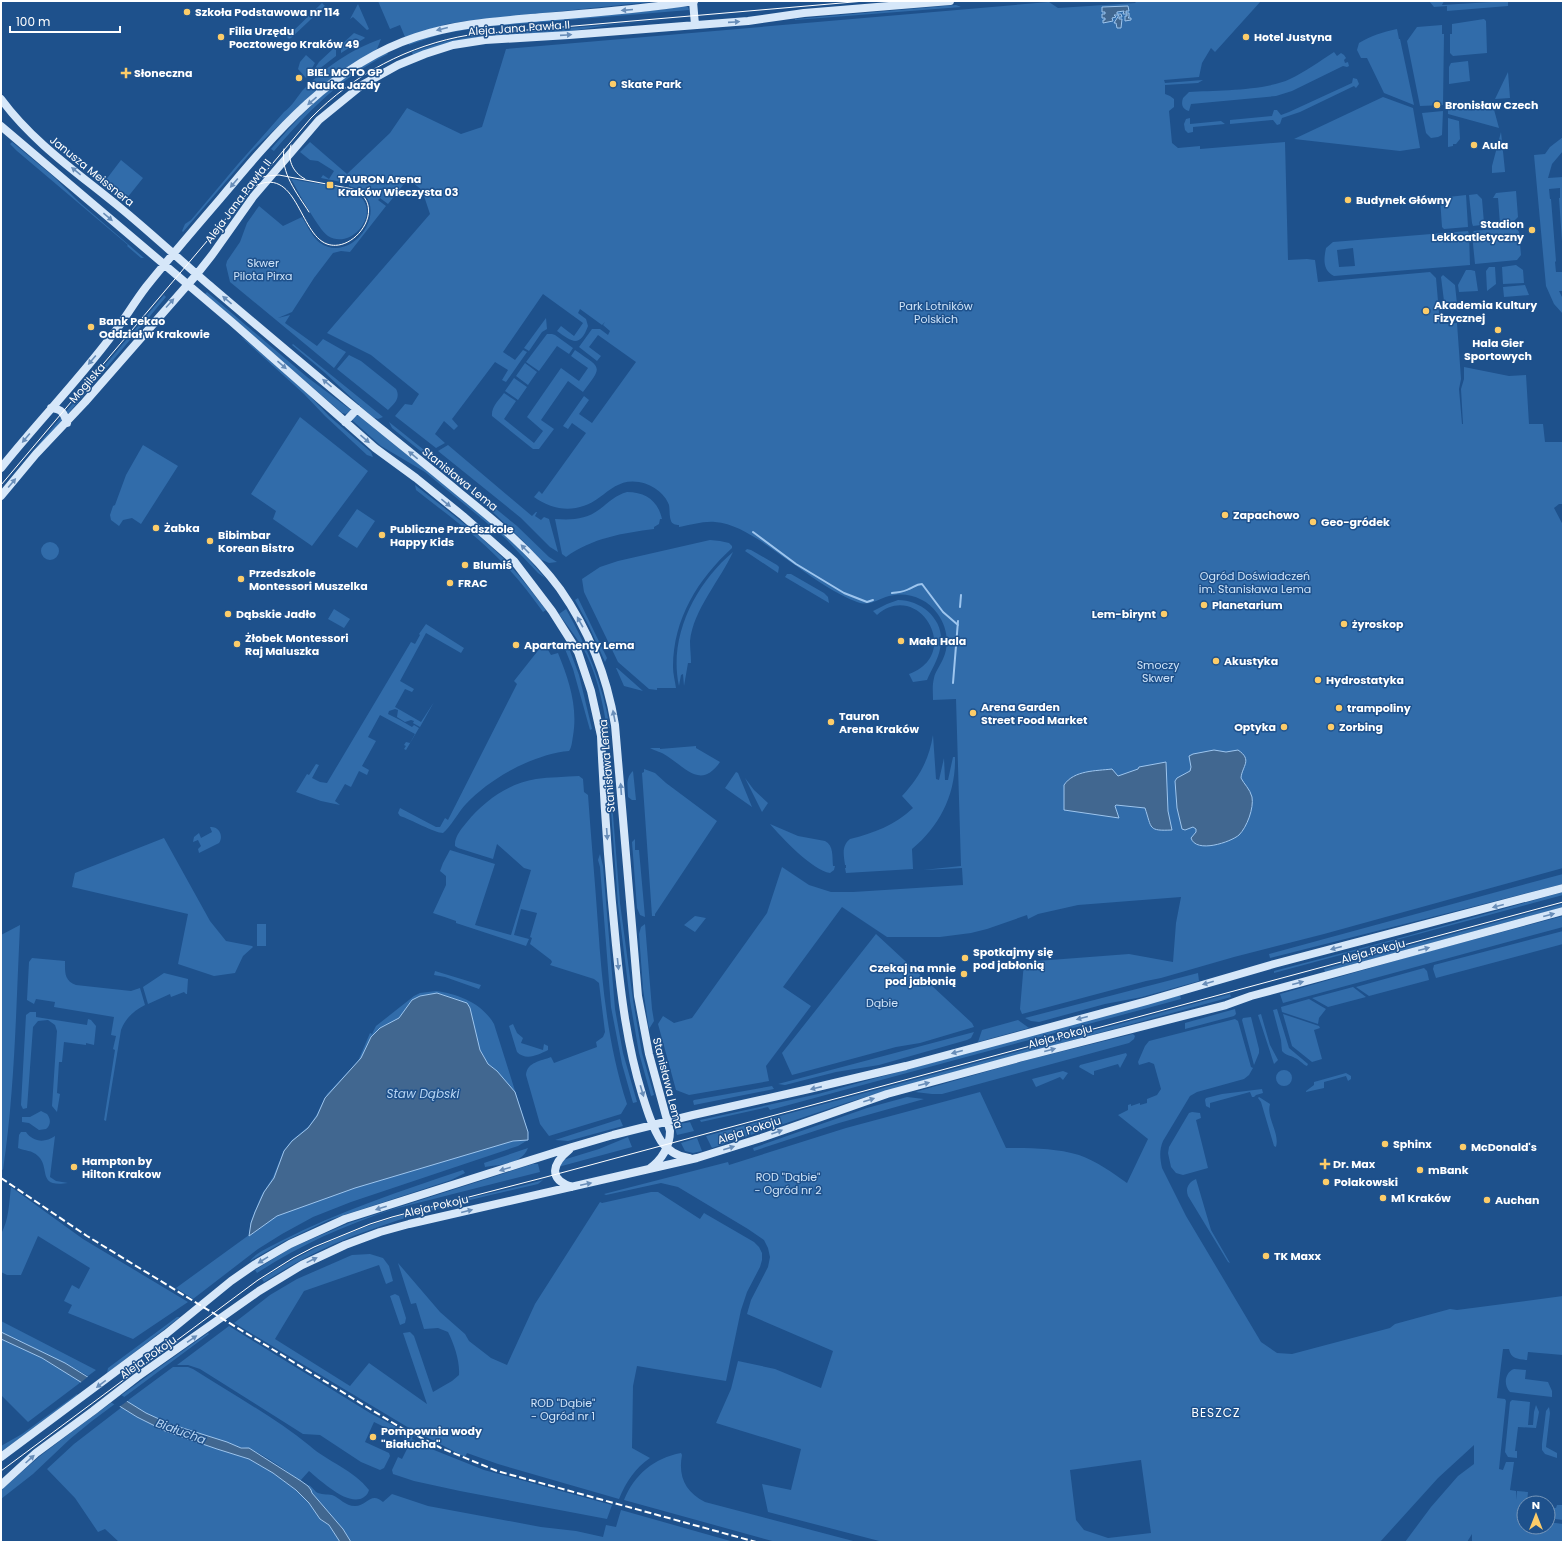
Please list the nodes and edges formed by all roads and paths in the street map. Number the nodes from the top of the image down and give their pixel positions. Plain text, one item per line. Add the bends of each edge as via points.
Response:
1 (693, 1) edge
2 (950, 1) edge
3 (695, 25) junction
4 (1, 99) edge
5 (1, 126) edge
6 (174, 254) junction
7 (165, 265) junction
8 (197, 274) junction
9 (188, 284) junction
10 (51, 408) junction
11 (357, 409) junction
12 (345, 422) junction
13 (67, 423) junction
14 (1, 468) edge
15 (1, 496) edge
16 (1563, 888) edge
17 (1563, 911) edge
18 (668, 1121) junction
19 (653, 1125) junction
20 (572, 1147) junction
21 (667, 1148) junction
22 (697, 1158) junction
23 (649, 1169) junction
24 (572, 1187) junction
25 (1, 1457) edge
26 (1, 1485) edge

1 - 3 main road
1 -> 6 main road, Aleja Jana Pawła II via 637,9 465,24 420,35 380,52 339,78 279,131
3 -> 2 main road, Aleja Jana Pawła II via 811,12
8 -> 3 main road, Aleja Jana Pawła II via 253,197 314,125 353,91 398,65 440,49 477,41
6 -> 4 main road, Janusza Meissnera via 37,139 18,121
5 -> 7 main road
6 - 7 main road, Mogilska
6 - 8 main road, Stanisława Lema
7 - 9 main road, Stanisława Lema
7 -> 10 main road, Mogilska via 140,295 109,340
8 - 9 main road, Aleja Jana Pawła II
11 -> 8 main road, Stanisława Lema
9 -> 12 main road, Stanisława Lema
13 -> 9 main road, Mogilska
10 - 13 main road via 62,411
10 -> 14 main road, Mogilska
11 - 12 main road
18 -> 11 main road, Stanisława Lema via 650,1060 638,996 615,724 608,690 592,646 559,588 517,541
12 -> 19 main road, Stanisława Lema via 463,516 514,561 552,611 580,658 596,709 601,736 613,911 624,1011 636,1072
15 -> 13 main road, Mogilska via 36,454
16 -> 18 main road, Aleja Pokoju via 1274,964 906,1066
22 -> 17 main road, Aleja Pokoju via 887,1094
18 - 19 main road, Aleja Pokoju
18 - 21 main road, Stanisława Lema via 670,1135
19 - 20 main road, Aleja Pokoju
19 - 21 main road, Stanisława Lema via 661,1142
20 - 24 main road via 555,1165 557,1177
20 -> 25 main road, Aleja Pokoju via 352,1217 272,1254 231,1281 124,1366
21 - 22 main road, Stanisława Lema via 682,1157
21 - 23 main road
22 - 23 main road, Aleja Pokoju
24 -> 23 main road, Aleja Pokoju
26 -> 24 main road, Aleja Pokoju via 36,1453 137,1377 272,1282 302,1265 364,1237 409,1224

